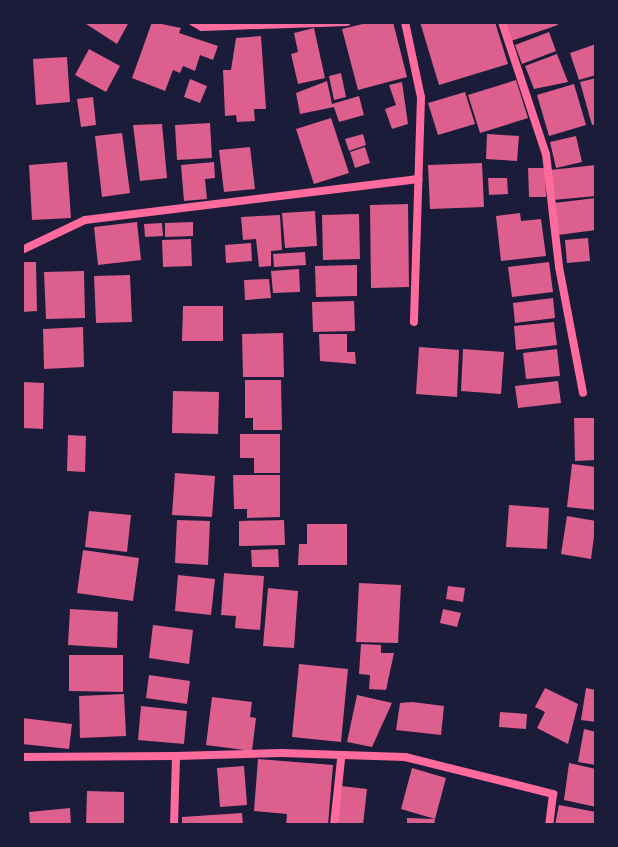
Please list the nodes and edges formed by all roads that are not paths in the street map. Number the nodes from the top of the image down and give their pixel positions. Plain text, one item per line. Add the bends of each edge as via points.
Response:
1 (193, 22) edge
2 (347, 22) edge
3 (405, 22) edge
4 (502, 22) edge
5 (418, 179) junction
6 (22, 250) edge
7 (414, 322) dead end
8 (583, 393) dead end
9 (176, 756) junction
10 (22, 757) edge
11 (341, 759) junction
12 (174, 825) edge
13 (334, 825) edge
14 (549, 825) edge

1 - 2 street via 202,27
3 - 5 street via 421,97
4 - 8 street via 546,154 559,267
5 - 6 street via 85,220
5 - 7 street
9 - 10 street
9 - 11 street via 282,753
9 - 12 street
11 - 13 street
11 - 14 street via 405,757 553,794

